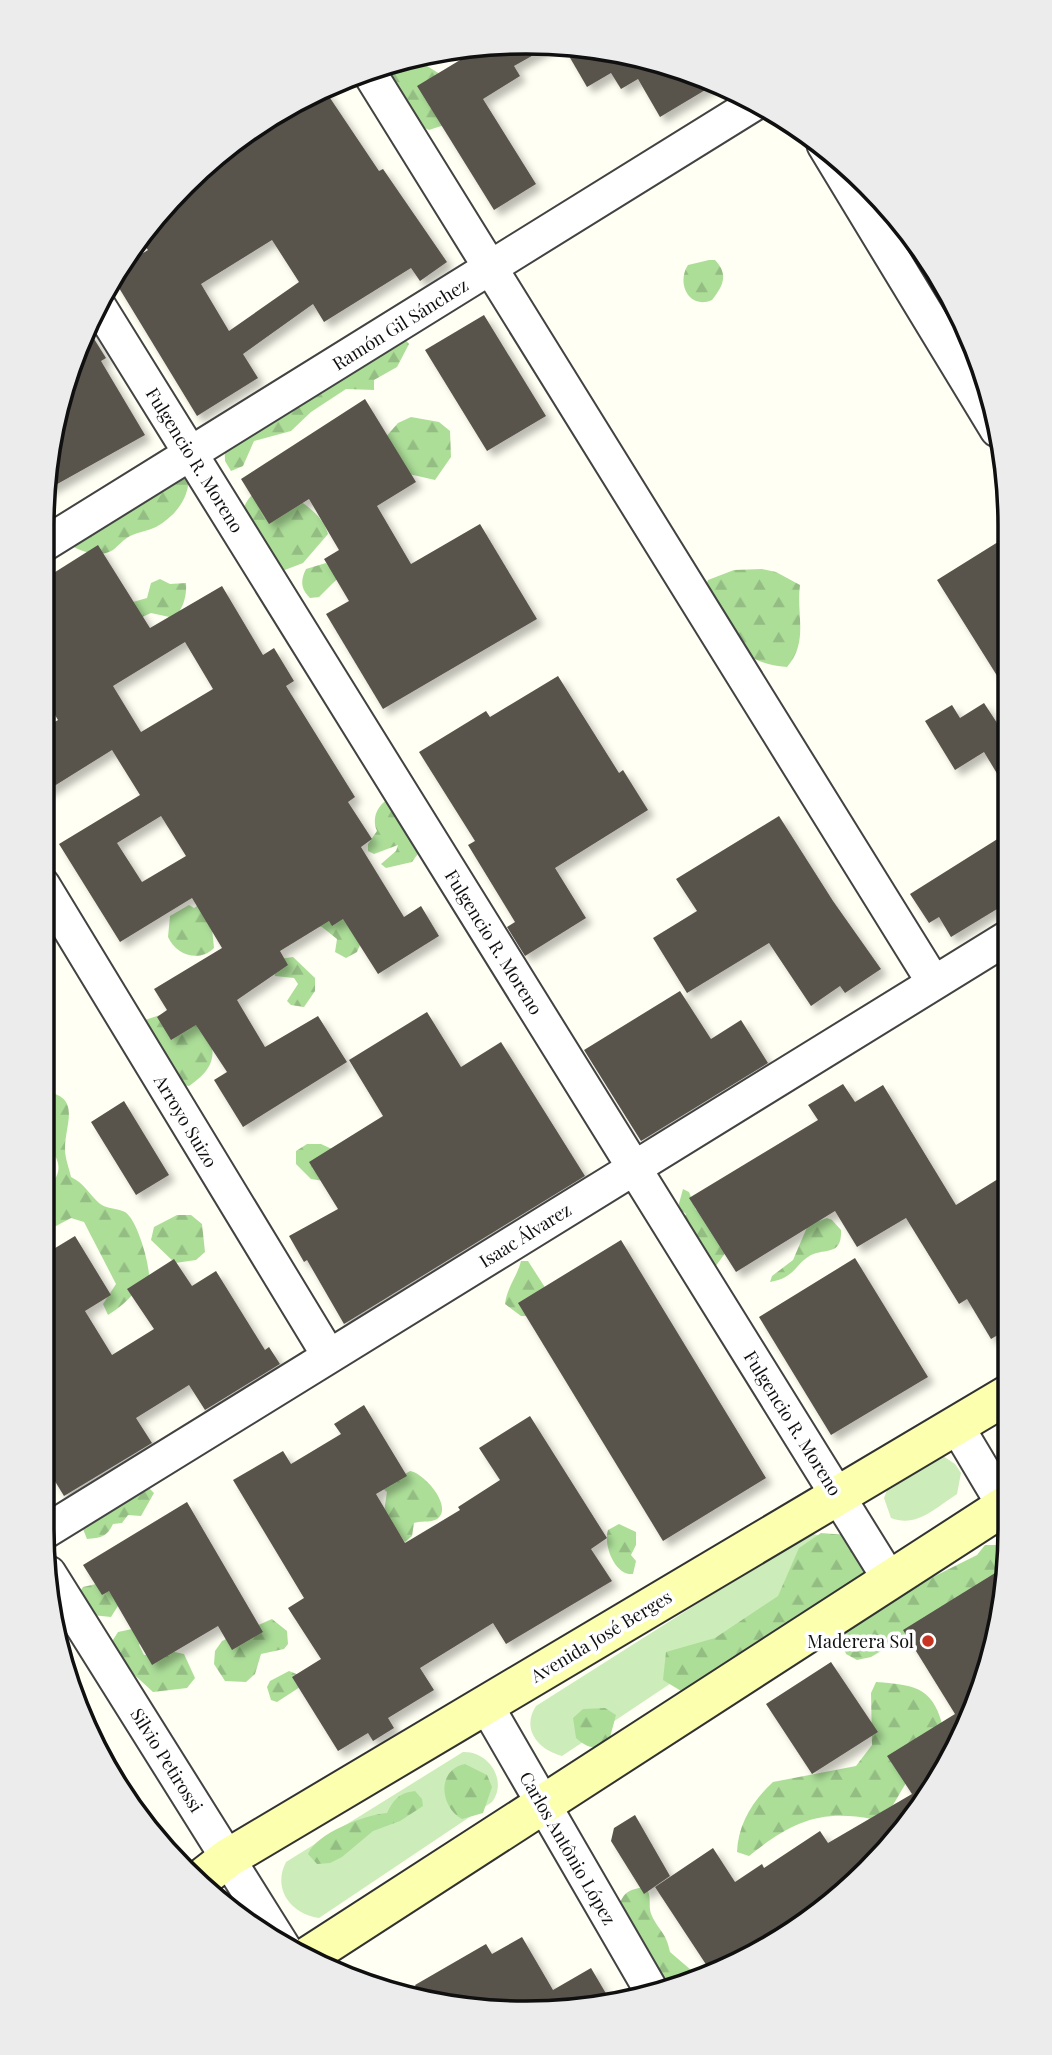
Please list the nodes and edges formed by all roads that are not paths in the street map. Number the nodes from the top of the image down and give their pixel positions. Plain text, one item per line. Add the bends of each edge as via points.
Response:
1 (373, 79) edge
2 (746, 109) edge
3 (843, 177) edge
4 (490, 268) junction
5 (104, 315) edge
6 (982, 406) edge
7 (191, 454) junction
8 (54, 538) edge
9 (54, 903) edge
10 (998, 944) edge
11 (934, 983) junction
12 (634, 1168) junction
13 (329, 1356) junction
14 (998, 1400) edge
15 (956, 1425) junction
16 (998, 1493) edge
17 (838, 1496) junction
18 (998, 1514) edge
19 (54, 1526) edge
20 (890, 1580) junction
21 (58, 1587) edge
22 (486, 1705) junction
23 (543, 1804) junction
24 (228, 1858) junction
25 (206, 1875) edge
26 (269, 1925) edge
27 (316, 1951) edge
28 (648, 1985) edge

1 - 4 street
2 - 4 street, Ramón Gil Sánchez
3 - 6 street
4 - 7 street, Ramón Gil Sánchez
4 - 11 street
5 - 7 street, Fulgencio R. Moreno
7 - 8 street, Ramón Gil Sánchez
7 - 12 street, Fulgencio R. Moreno
9 - 13 street, Arroyo Suizo
10 - 11 street, Isaac Álvarez
11 - 12 street, Isaac Álvarez
12 - 13 street, Isaac Álvarez
12 - 17 street, Fulgencio R. Moreno
13 - 19 street, Isaac Álvarez
14 - 15 main road, Avenida José Berges
15 - 16 street
15 - 17 main road, Avenida José Berges
17 - 20 street, Fulgencio R. Moreno
17 - 22 main road, Avenida José Berges
18 - 20 main road
20 - 23 main road
21 - 24 street, Silvio Petirossi
22 - 23 street, Carlos Antônio López
22 - 24 main road, Avenida José Berges
23 - 27 main road
23 - 28 street, Carlos Antônio López
24 - 25 main road, Avenida José Berges
24 - 26 street, Silvio Petirossi

